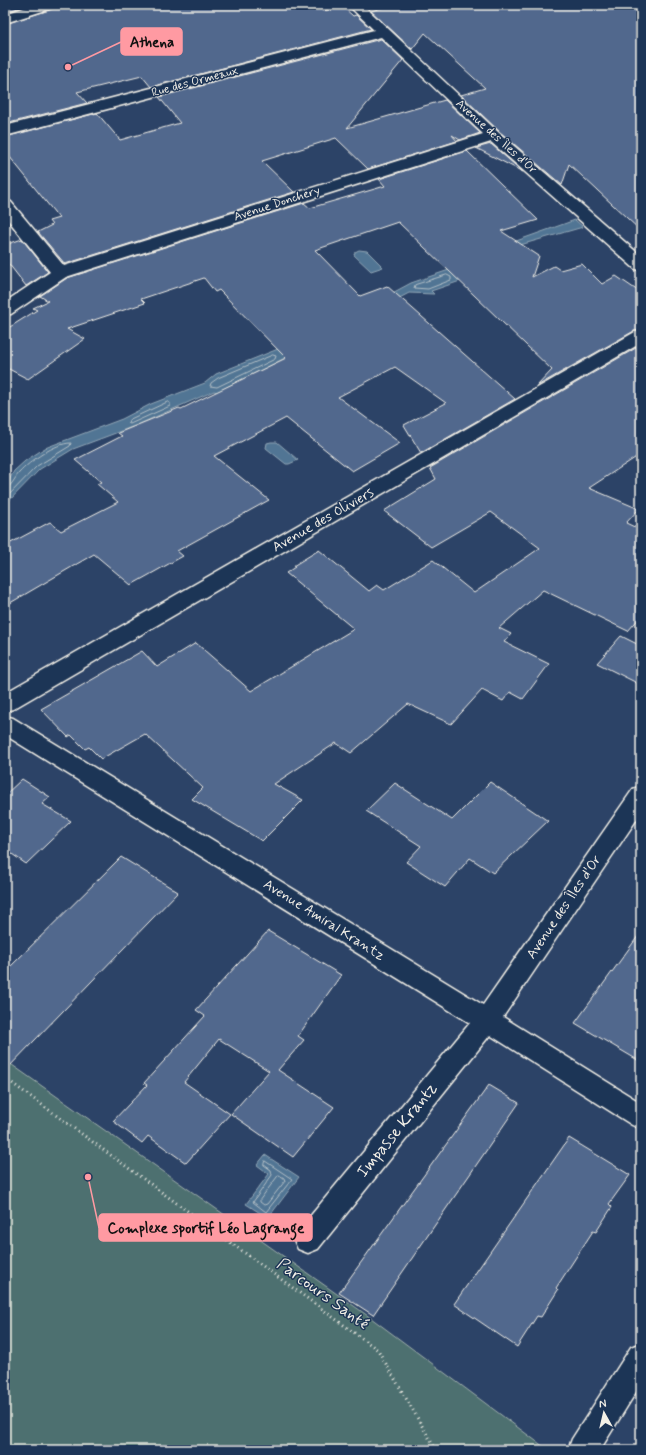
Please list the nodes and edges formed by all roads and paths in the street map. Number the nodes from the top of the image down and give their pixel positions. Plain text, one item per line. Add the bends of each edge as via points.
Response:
1 (47, 5) edge
2 (355, 5) edge
3 (5, 19) edge
4 (384, 32) junction
5 (5, 131) edge
6 (494, 136) junction
7 (5, 205) edge
8 (641, 265) edge
9 (60, 273) junction
10 (5, 310) edge
11 (641, 336) edge
12 (5, 703) edge
13 (5, 724) edge
14 (641, 795) edge
15 (487, 1020) junction
16 (5, 1078) edge
17 (641, 1117) edge
18 (308, 1240) dead end
19 (641, 1357) edge
20 (436, 1450) edge
21 (583, 1450) edge

1 - 3 street
2 - 4 street, Avenue des Îles d'Or
4 - 5 street, Rue des Ormeaux
4 - 6 street, Avenue des Îles d'Or
6 - 8 street, Avenue des Îles d'Or
6 - 9 street, Avenue Donchery
7 - 9 street
9 - 10 street, Avenue Donchery
11 - 12 street, Avenue des Oliviers
13 - 15 street, Avenue Amiral Krantz
14 - 15 street, Avenue des Îles d'Or
15 - 17 street, Avenue Amiral Krantz
15 - 18 street, Impasse Krantz
16 - 20 path, Parcours Santé via 378,1350
19 - 21 street

